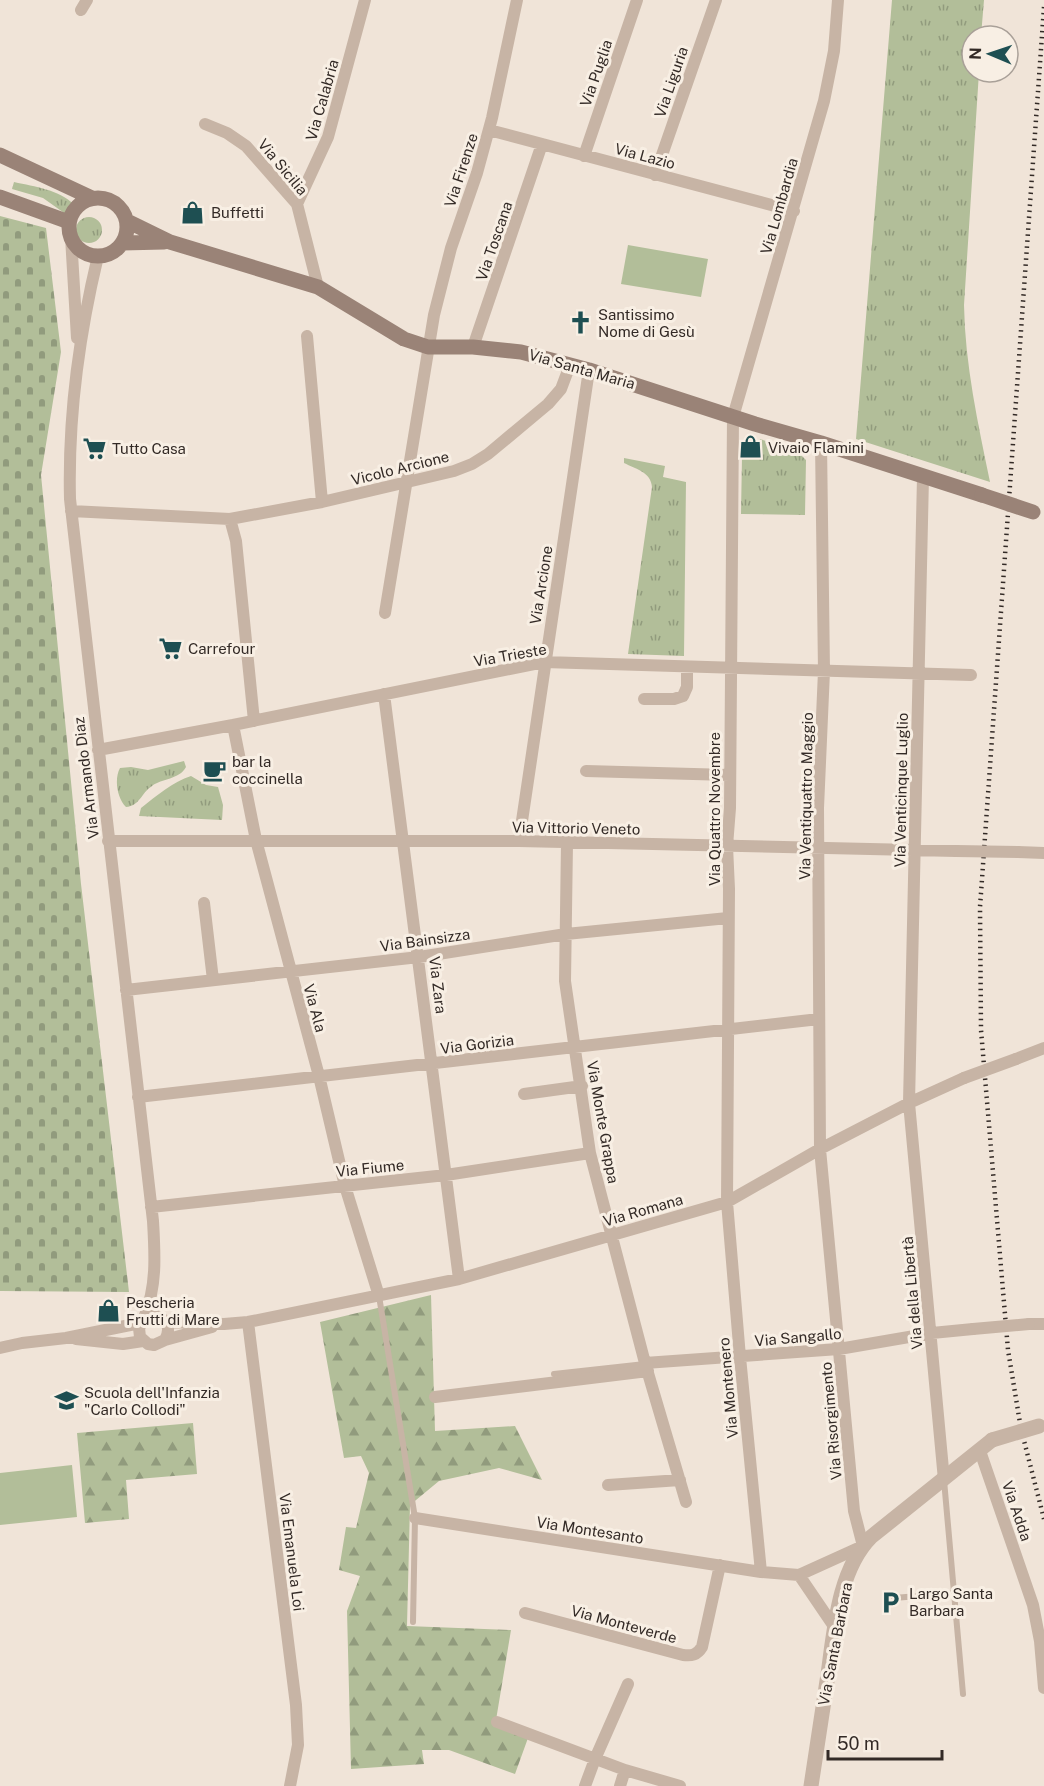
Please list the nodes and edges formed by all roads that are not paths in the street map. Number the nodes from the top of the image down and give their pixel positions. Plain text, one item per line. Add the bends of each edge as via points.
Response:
1 (365, 0) edge
2 (517, 0) edge
3 (637, 0) edge
4 (716, 0) edge
5 (838, 0) edge
6 (204, 124) dead end
7 (489, 130) junction
8 (542, 144) junction
9 (0, 155) edge
10 (584, 156) junction
11 (655, 175) junction
12 (0, 197) edge
13 (92, 198) junction
14 (297, 204) junction
15 (794, 211) junction
16 (127, 221) junction
17 (69, 222) junction
18 (71, 237) junction
19 (170, 242) junction
20 (122, 243) junction
21 (98, 256) junction
22 (318, 287) junction
23 (307, 336) dead end
24 (428, 347) junction
25 (473, 347) junction
26 (79, 364) junction
27 (570, 365) junction
28 (589, 370) junction
29 (733, 417) junction
30 (821, 443) junction
31 (923, 477) junction
32 (407, 483) junction
33 (322, 502) junction
34 (71, 511) junction
35 (1039, 514) edge
36 (230, 519) junction
37 (385, 613) dead end
38 (544, 662) junction
39 (687, 667) junction
40 (730, 669) junction
41 (824, 671) junction
42 (919, 673) junction
43 (971, 675) dead end
44 (384, 694) junction
45 (644, 699) dead end
46 (254, 721) junction
47 (233, 725) junction
48 (98, 750) junction
49 (586, 771) dead end
50 (729, 775) junction
51 (256, 840) junction
52 (108, 841) junction
53 (519, 841) junction
54 (403, 842) junction
55 (567, 843) junction
56 (727, 846) junction
57 (819, 849) junction
58 (915, 852) junction
59 (1044, 853) edge
60 (204, 903) dead end
61 (729, 918) junction
62 (566, 934) junction
63 (419, 957) junction
64 (290, 972) junction
65 (213, 980) junction
66 (126, 990) junction
67 (819, 1019) junction
68 (727, 1030) junction
69 (574, 1047) junction
70 (1044, 1048) edge
71 (433, 1064) junction
72 (319, 1076) junction
73 (582, 1086) junction
74 (524, 1094) dead end
75 (138, 1097) junction
76 (909, 1103) junction
77 (820, 1149) junction
78 (591, 1153) junction
79 (446, 1175) junction
80 (345, 1186) junction
81 (728, 1202) junction
82 (151, 1208) junction
83 (611, 1234) junction
84 (459, 1279) junction
85 (379, 1296) junction
86 (152, 1299) junction
87 (164, 1320) junction
88 (142, 1321) junction
89 (248, 1322) junction
90 (224, 1324) junction
91 (1044, 1324) edge
92 (932, 1333) junction
93 (66, 1338) junction
94 (165, 1340) junction
95 (143, 1341) junction
96 (0, 1348) edge
97 (839, 1349) junction
98 (740, 1357) junction
99 (646, 1367) junction
100 (554, 1374) dead end
101 (435, 1397) dead end
102 (1041, 1426) edge
103 (980, 1451) junction
104 (680, 1480) junction
105 (944, 1480) junction
106 (608, 1485) dead end
107 (686, 1502) dead end
108 (415, 1518) junction
109 (863, 1546) junction
110 (720, 1565) junction
111 (761, 1572) junction
112 (798, 1575) junction
113 (954, 1593) junction
114 (894, 1598) dead end
115 (525, 1613) dead end
116 (413, 1622) dead end
117 (835, 1628) junction
118 (628, 1684) dead end
119 (1044, 1688) edge
120 (963, 1694) dead end
121 (497, 1722) dead end
122 (595, 1759) junction
123 (625, 1770) junction
124 (290, 1786) edge
125 (585, 1786) edge
126 (620, 1786) edge
127 (680, 1786) edge
128 (811, 1786) edge

1 - 14 street, Via Calabria via 328,137
2 - 7 street, Via Firenze
3 - 10 street, Via Puglia
4 - 11 street, Via Liguria
5 - 15 street, Via Lombardia via 830,78
6 - 14 street, Via Sicilia via 234,136 246,146
7 - 8 street, Via Lazio
7 - 24 street, Via Firenze via 447,262
8 - 10 street, Via Lazio
8 - 25 street, Via Toscana
9 - 13 main road
10 - 11 street, Via Lazio
11 - 15 street, Via Lazio
12 - 17 main road
13 - 16 main road via 101,197 118,205
13 - 17 main road via 78,206
14 - 22 street, Via Sicilia
15 - 29 street, Via Lombardia
16 - 19 main road, Via Santa Maria
16 - 20 main road
17 - 18 main road
18 - 21 main road via 82,251
18 - 26 street
19 - 20 main road
19 - 22 main road, Via Santa Maria
20 - 21 main road via 114,251
21 - 26 street, Via Armando Diaz
22 - 24 main road, Via Santa Maria via 404,339
23 - 33 street
24 - 25 main road, Via Santa Maria
24 - 32 street, Via Firenze
25 - 27 main road, Via Santa Maria via 521,352
26 - 34 street, Via Armando Diaz via 70,444
27 - 28 main road, Via Santa Maria
27 - 32 street, Vicolo Arcione via 554,398 488,454 460,469
28 - 29 main road, Via Santa Maria
28 - 38 street, Via Arcione
29 - 30 main road, Via Santa Maria
29 - 40 street, Via Quattro Novembre
30 - 31 main road, Via Santa Maria
30 - 41 street, Via Ventiquattro Maggio
31 - 35 main road, Via Santa Maria, bridge
31 - 42 street, Via Venticinque Luglio
32 - 33 street, Vicolo Arcione
32 - 37 street, Via Firenze
33 - 36 street, Vicolo Arcione
34 - 36 street, Vicolo Arcione
34 - 48 street, Via Armando Diaz
36 - 46 street via 236,541
38 - 39 street, Via Trieste
38 - 44 street, Via Trieste
38 - 53 street, Via Arcione
39 - 40 street, Via Trieste
39 - 45 street via 683,696
40 - 41 street, Via Trieste
40 - 50 street, Via Quattro Novembre
41 - 42 street, Via Trieste
41 - 57 street, Via Ventiquattro Maggio
42 - 43 street, Via Trieste
42 - 58 street, Via Venticinque Luglio
44 - 46 street, Via Trieste
44 - 54 street, Via Zara
46 - 47 street, Via Trieste
47 - 48 street, Via Trieste
47 - 51 street, Via Ala
48 - 52 street, Via Armando Diaz
49 - 50 street
50 - 56 street, Via Quattro Novembre
51 - 52 street, Via Vittorio Veneto
51 - 54 street, Via Vittorio Veneto
51 - 64 street, Via Ala
52 - 66 street, Via Armando Diaz
53 - 54 street, Via Vittorio Veneto
53 - 55 street, Via Vittorio Veneto
54 - 63 street, Via Zara
55 - 56 street, Via Vittorio Veneto
55 - 62 street, Via Monte Grappa
56 - 57 street, Via Vittorio Veneto
56 - 61 street, Via Quattro Novembre
57 - 58 street, Via Vittorio Veneto
57 - 67 street, Via Ventiquattro Maggio
58 - 59 street, Via Vittorio Veneto, bridge
58 - 76 street, Via Venticinque Luglio
60 - 65 street
61 - 62 street, Via Bainsizza
61 - 68 street, Via Quattro Novembre
62 - 63 street, Via Bainsizza
62 - 69 street, Via Monte Grappa via 566,981
63 - 64 street, Via Bainsizza
63 - 71 street, Via Zara
64 - 65 street, Via Bainsizza
64 - 72 street, Via Ala
65 - 66 street, Via Bainsizza
66 - 75 street, Via Armando Diaz
67 - 68 street, Via Gorizia
67 - 77 street, Via Ventiquattro Maggio
68 - 69 street, Via Gorizia
68 - 81 street, Via Quattro Novembre
69 - 71 street, Via Gorizia
69 - 73 street, Via Monte Grappa
70 - 76 street, Via Romana, bridge
71 - 72 street, Via Gorizia
71 - 79 street, Via Zara
72 - 75 street, Via Gorizia
72 - 80 street, Via Ala
73 - 74 street, Via Monte Grappa
73 - 78 street, Via Monte Grappa
75 - 82 street, Via Armando Diaz
76 - 77 street, Via Romana
76 - 92 street, Via della Libertà
77 - 81 street, Via Romana
77 - 97 street, Via Risorgimento
78 - 79 street, Via Fiume
78 - 83 street, Via Monte Grappa
79 - 80 street, Via Fiume
79 - 84 street, Via Zara
80 - 82 street, Via Fiume
80 - 85 street, Via Ala
81 - 83 street, Via Romana
81 - 98 street, Via Montenero
82 - 86 street, Via Armando Diaz
83 - 84 street, Via Romana
83 - 99 street, Via Monte Grappa
84 - 85 street, Via Romana
85 - 89 street, Via Romana
85 - 108 lane
86 - 87 street
86 - 88 street, Via Armando Diaz
87 - 88 street via 156,1315
87 - 90 street, Via Romana
87 - 94 street via 169,1328
88 - 93 street
88 - 95 street via 139,1333
89 - 90 street, Via Romana
89 - 124 street, Via Emanuela Loi via 296,1705 298,1745
90 - 94 street, Via Romana
91 - 92 street, Via Sangallo, bridge
92 - 97 street, Via Sangallo
92 - 105 street, Via della Libertà
93 - 95 street via 123,1344
93 - 96 street
94 - 95 street via 154,1345
97 - 98 street, Via Sangallo
97 - 109 street, Via Risorgimento via 854,1511
98 - 99 street, Via Sangallo
98 - 111 street, Via Montenero
99 - 100 lane, Via Sangallo
99 - 101 street, Via Sangallo
99 - 104 street, Via Monte Grappa
102 - 103 street, Via Santa Barbara, bridge via 992,1440
103 - 105 street, Via Santa Barbara
103 - 119 street, Via Adda via 1034,1605
104 - 106 street
104 - 107 street, Via Monte Grappa
105 - 109 street, Via Santa Barbara
105 - 113 lane
108 - 110 street, Via Montesanto
108 - 116 lane
109 - 112 street
109 - 117 street, Via Santa Barbara via 843,1587
110 - 111 street, Via Montesanto
110 - 115 street, Via Monteverde via 702,1647 692,1655
111 - 112 street, Via Montesanto
112 - 117 street
113 - 114 lane
113 - 120 lane
117 - 128 street, Via Santa Barbara
118 - 122 street
121 - 122 street
122 - 123 street
122 - 125 street
123 - 126 street
123 - 127 street

